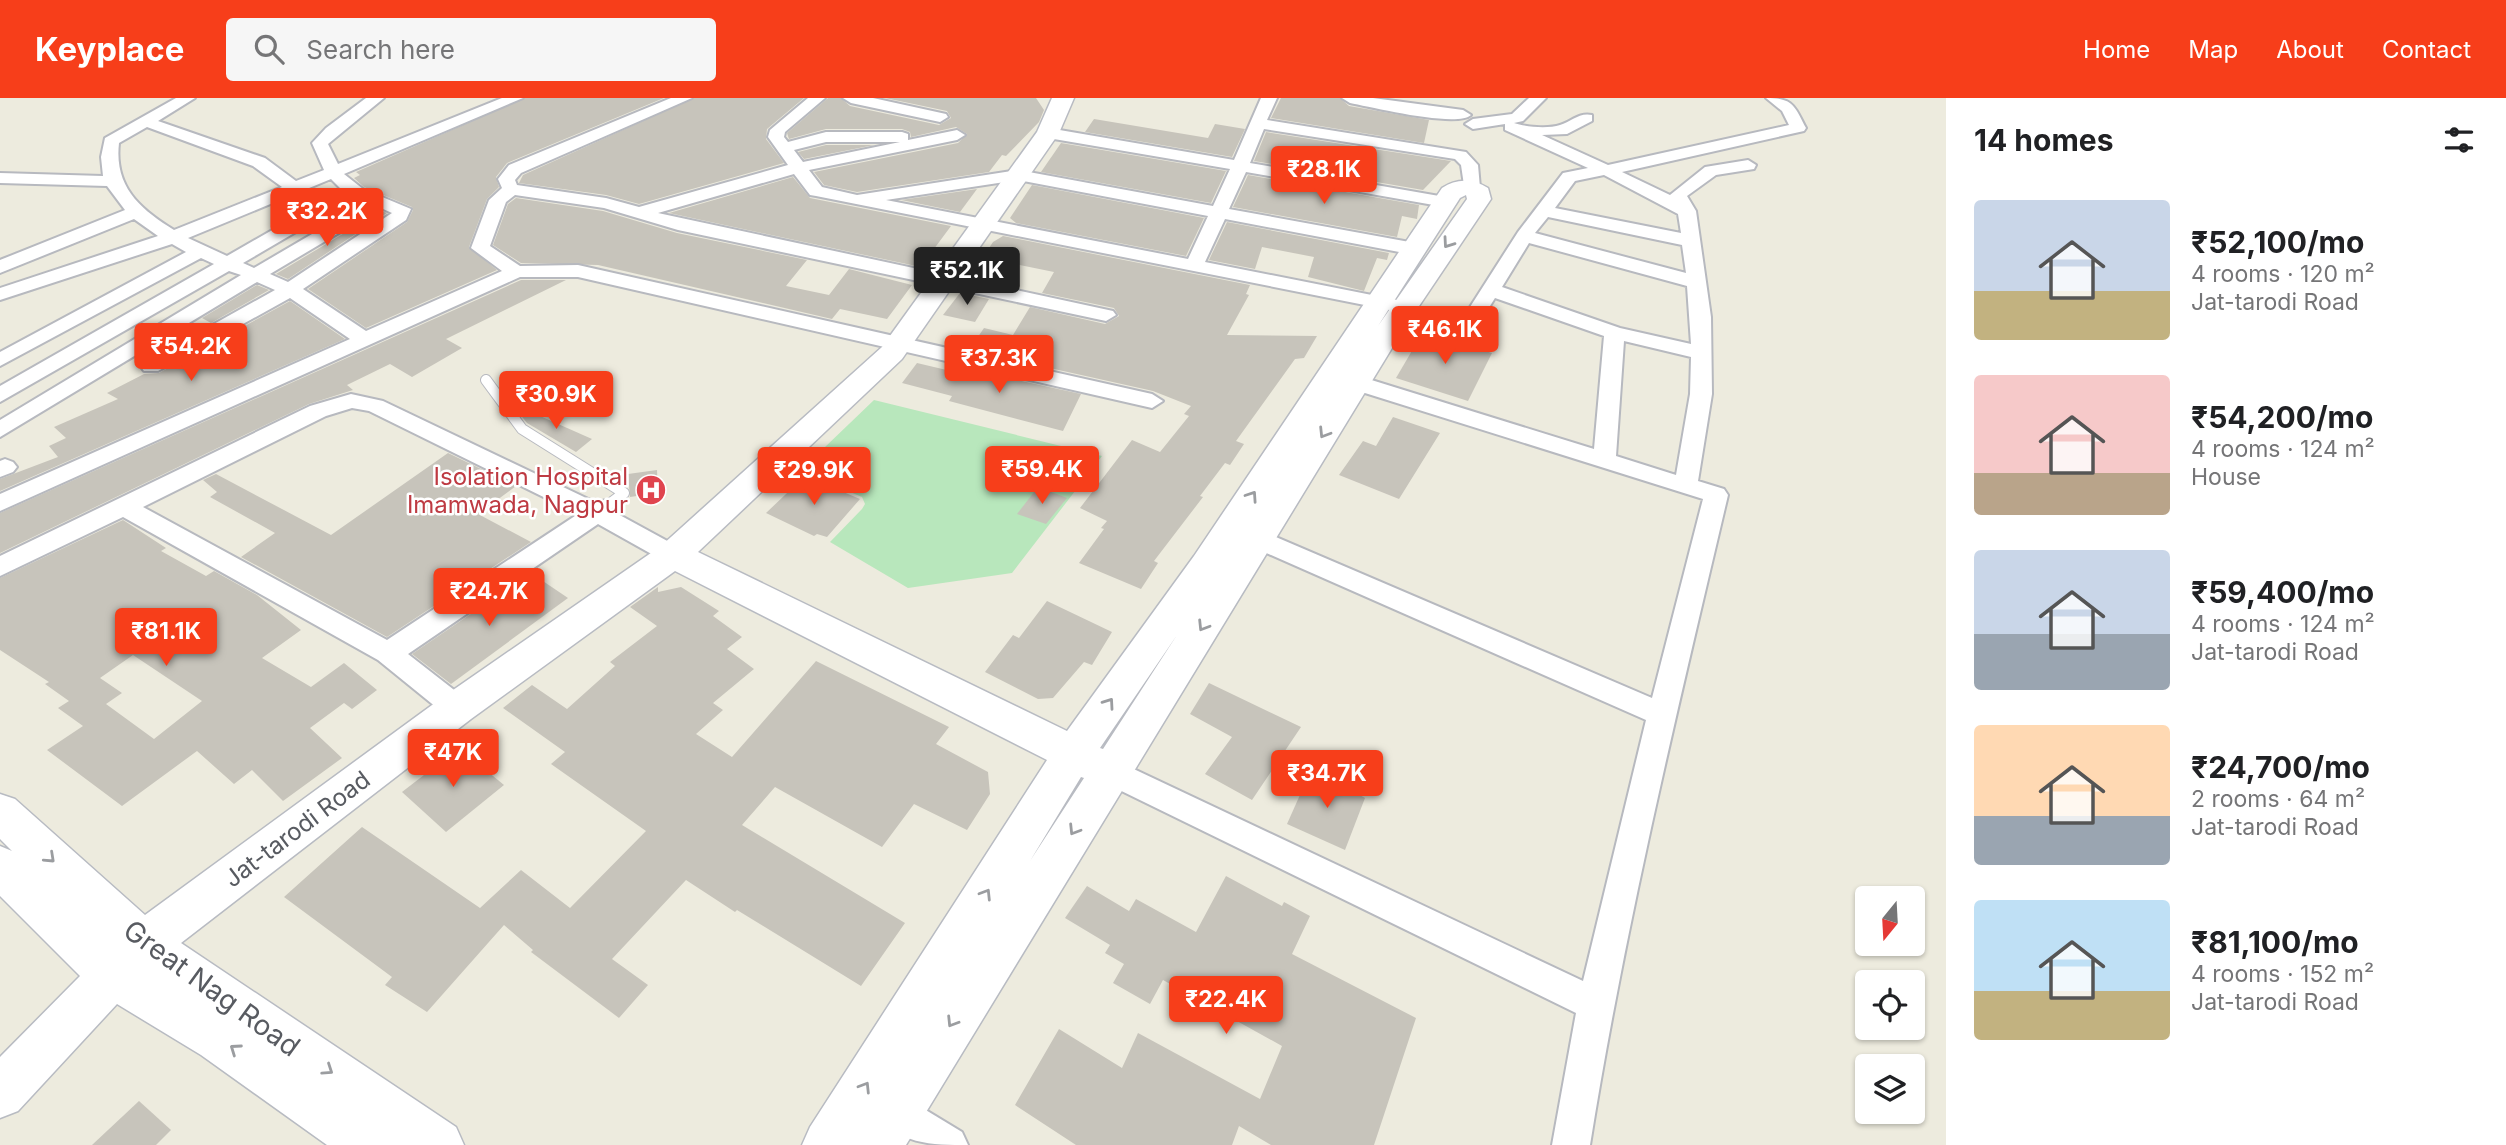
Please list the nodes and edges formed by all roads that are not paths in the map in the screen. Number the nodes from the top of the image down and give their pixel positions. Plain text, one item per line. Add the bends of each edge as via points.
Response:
1 (187, 98) edge
2 (376, 98) edge
3 (516, 98) edge
4 (684, 98) edge
5 (817, 98) edge
6 (852, 98) edge
7 (1063, 98) edge
8 (1269, 98) edge
9 (1350, 98) edge
10 (1451, 98) edge
11 (1538, 98) edge
12 (1781, 99) edge
13 (152, 112) junction
14 (1586, 118) dead end
15 (1468, 119) junction
16 (1256, 123) junction
17 (1508, 123) junction
18 (946, 128) junction
19 (1048, 133) junction
20 (784, 148) junction
21 (1748, 165) dead end
22 (1240, 166) junction
23 (798, 168) junction
24 (1606, 170) junction
25 (331, 171) junction
26 (1018, 175) junction
27 (0, 178) edge
28 (113, 181) junction
29 (1459, 182) junction
30 (293, 187) junction
31 (511, 189) junction
32 (352, 192) junction
33 (857, 200) junction
34 (379, 202) junction
35 (1545, 211) junction
36 (1687, 211) junction
37 (135, 212) junction
38 (643, 212) junction
39 (1217, 212) junction
40 (982, 225) junction
41 (1524, 236) junction
42 (174, 237) junction
43 (1691, 241) junction
44 (1415, 249) junction
45 (202, 250) junction
46 (230, 262) junction
47 (1195, 266) junction
48 (0, 267) edge
49 (516, 272) junction
50 (254, 275) junction
51 (944, 281) junction
52 (1696, 282) junction
53 (289, 290) junction
54 (1492, 290) junction
55 (0, 293) edge
56 (1393, 305) junction
57 (1106, 315) dead end
58 (1473, 318) dead end
59 (1615, 333) junction
60 (364, 340) junction
61 (901, 342) junction
62 (1701, 353) junction
63 (0, 360) edge
64 (151, 367) dead end
65 (1347, 376) junction
66 (486, 380) dead end
67 (0, 395) edge
68 (1152, 401) dead end
69 (0, 430) edge
70 (1604, 461) junction
71 (1686, 486) junction
72 (0, 503) edge
73 (124, 507) junction
74 (597, 513) junction
75 (1244, 533) junction
76 (673, 555) junction
77 (0, 567) edge
78 (388, 653) junction
79 (457, 708) junction
80 (1661, 714) junction
81 (1093, 763) junction
82 (0, 812) edge
83 (6, 879) edge
84 (128, 960) junction
85 (1595, 1004) junction
86 (0, 1093) edge
87 (886, 1128) edge
88 (371, 1145) edge
89 (438, 1145) edge
90 (828, 1145) edge
91 (949, 1145) edge
92 (1571, 1145) edge

1 - 13 street
2 - 25 street via 320,144
3 - 25 street
4 - 31 street via 515,169 506,179
5 - 20 street via 778,131 776,136
6 - 18 street
7 - 19 street, Jat-tarodi Road
8 - 16 street
9 - 15 street
10 - 15 street
11 - 17 street
12 - 24 street via 1798,128
13 - 28 street via 111,141
13 - 30 street via 260,162
14 - 17 street via 1561,131
15 - 17 street
15 - 29 street
16 - 22 street
16 - 29 street
17 - 24 street
18 - 20 street via 908,138 826,137
18 - 23 street
19 - 22 street
19 - 26 street, Jat-tarodi Road
20 - 23 street
21 - 36 street via 1711,171 1678,195
22 - 29 street
22 - 39 street
23 - 33 street via 816,191
23 - 38 street
24 - 35 street via 1569,177
24 - 36 street
25 - 30 street
25 - 32 street
26 - 33 street
26 - 39 street
26 - 40 street, Jat-tarodi Road
27 - 28 street
28 - 37 street
29 - 44 street
29 -> 56 street via 1479,193 1479,199
30 - 42 street
31 - 38 street
31 - 49 street via 498,200 480,248
32 - 34 street
32 - 46 street
33 - 40 street
34 - 50 street
34 - 53 street via 402,209 400,216
35 - 41 street
35 - 43 street
36 - 43 street
37 - 42 street
37 - 48 street
38 - 51 street via 678,225
39 - 44 street
39 - 47 street
40 - 47 street
40 - 51 street, Jat-tarodi Road
41 - 52 street
41 - 54 street
42 - 45 street
42 - 55 street
43 - 52 street
44 - 56 street
45 - 46 street
45 - 63 street
46 - 50 street
46 - 67 street
47 - 56 street
49 - 60 street
49 - 61 street via 578,271
50 - 53 street
50 - 69 street
51 - 57 street
51 - 61 street, Jat-tarodi Road
52 - 62 street
53 - 60 street
53 - 64 street
54 - 58 street
54 - 59 street
56 - 65 street
59 - 62 street
59 - 70 street
60 - 72 street
61 - 68 street
61 - 76 street, Jat-tarodi Road
62 - 71 street via 1701,394
65 - 70 street
65 - 75 street
66 - 74 lane via 522,429 624,494
70 - 71 street
71 - 80 street via 1716,495
73 - 74 street via 318,411 351,401 375,406
73 - 77 street
73 - 78 street
74 - 76 street
74 - 78 street
75 - 80 street
75 - 81 street
76 - 79 street, Jat-tarodi Road
76 - 81 street
78 - 79 street
79 - 84 street, Jat-tarodi Road
80 - 85 street
81 - 85 street
81 -> 87 street
90 -> 81 street
82 -> 84 street, Great Nag Road
83 - 84 street, Great Nag Road
84 - 86 street, Jat-tarodi Road
88 -> 84 street, Great Nag Road via 218,1038
84 -> 89 street, Great Nag Road
85 - 92 street
87 - 91 street

